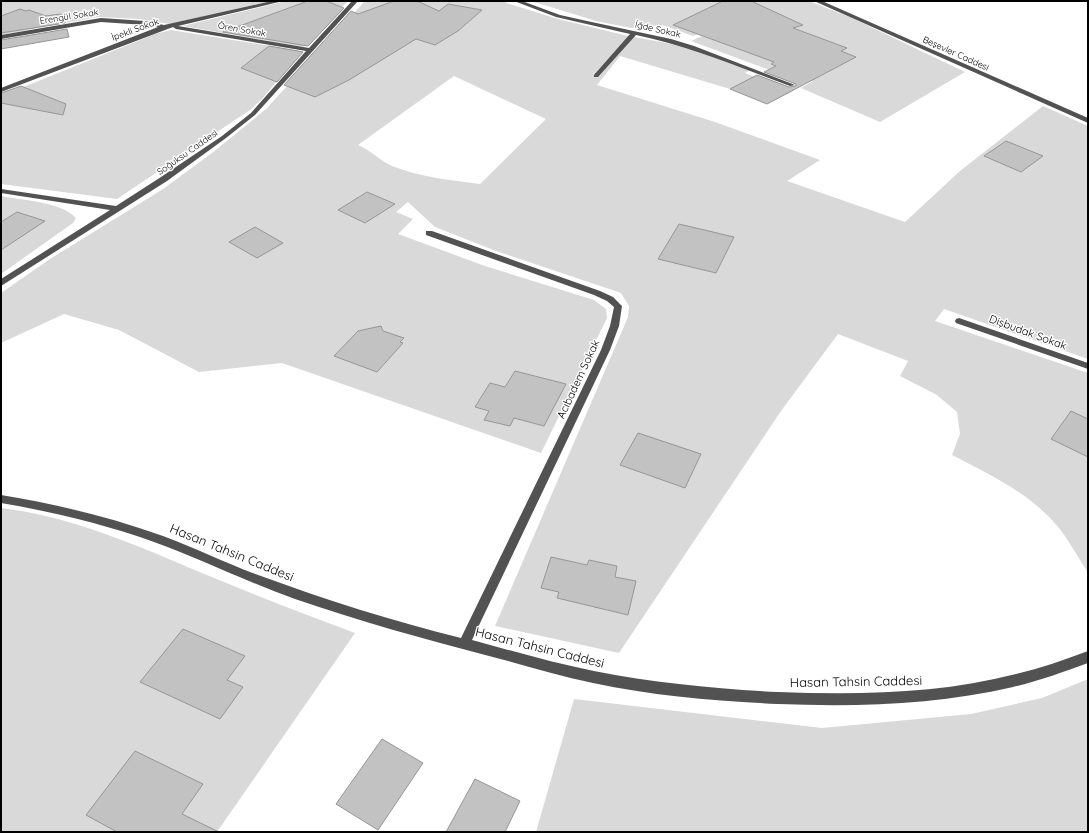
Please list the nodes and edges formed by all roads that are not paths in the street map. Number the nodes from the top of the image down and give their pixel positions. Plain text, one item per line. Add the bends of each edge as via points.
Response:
1 (280, 1) edge
2 (355, 1) edge
3 (517, 1) edge
4 (817, 1) edge
5 (167, 27) junction
6 (634, 33) junction
7 (1, 37) edge
8 (310, 50) junction
9 (596, 76) dead end
10 (792, 85) dead end
11 (1, 90) edge
12 (1088, 121) edge
13 (1, 191) edge
14 (118, 209) junction
15 (429, 233) dead end
16 (1, 283) edge
17 (960, 321) dead end
18 (1088, 366) edge
19 (1, 499) edge
20 (464, 644) junction
21 (1088, 657) edge

1 - 5 street, İpekli Sokak
2 - 8 street, Soğuksu Caddesi
3 - 6 street, İğde Sokak via 558,16
4 - 12 street, Beşevler Caddesi
5 - 7 street, Erengül Sokak via 128,21 91,20
5 - 8 street, Ören Sokak
5 - 11 street, İpekli Sokak
6 - 9 street
6 - 10 street, İğde Sokak via 655,36 692,47
8 - 14 street, Soğuksu Caddesi via 253,114 204,152
13 - 14 street
14 - 16 street, Soğuksu Caddesi
15 - 20 street, Acıbadem Sokak via 597,293 618,306 619,316 566,433
17 - 18 street, Dişbudak Sokak
19 - 20 street, Hasan Tahsin Caddesi via 38,504 123,527 268,584 361,616
20 - 21 street, Hasan Tahsin Caddesi via 593,676 662,689 744,697 830,700 915,696 999,685 1065,667

